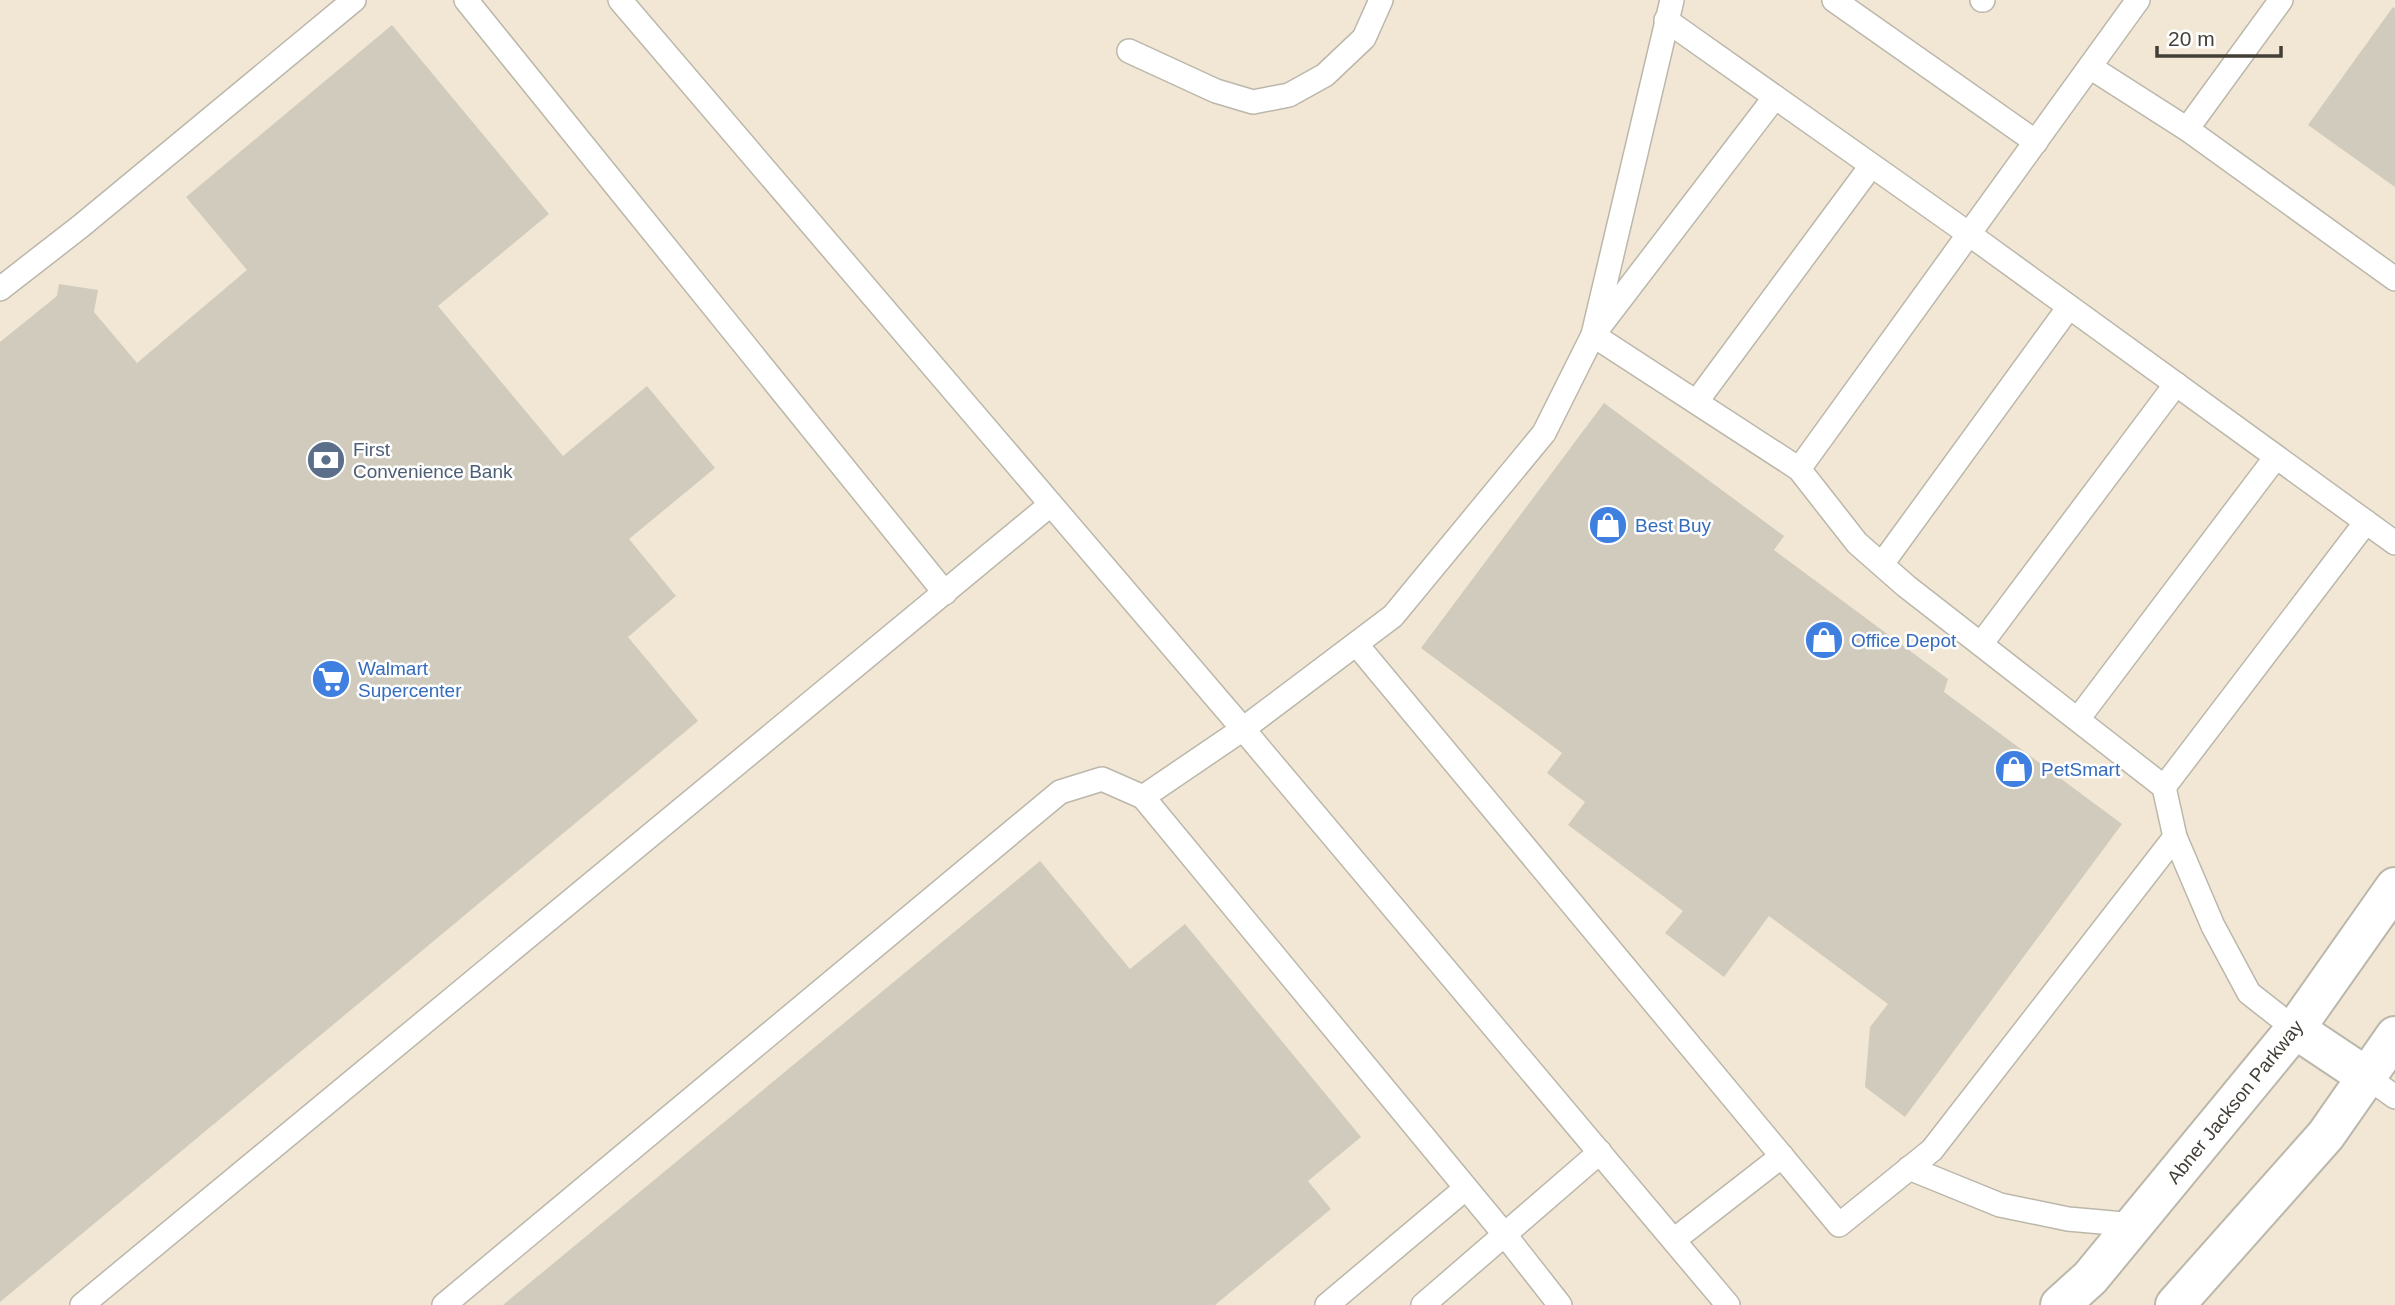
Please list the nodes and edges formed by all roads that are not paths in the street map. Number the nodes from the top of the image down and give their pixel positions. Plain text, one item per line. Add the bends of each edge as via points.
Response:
1 (354, 0) edge
2 (466, 0) edge
3 (620, 0) edge
4 (1381, 0) edge
5 (1834, 0) edge
6 (2138, 0) edge
7 (2281, 0) edge
8 (1669, 10) edge
9 (1129, 51) dead end
10 (2090, 67) junction
11 (1775, 97) junction
12 (2187, 129) junction
13 (2036, 142) junction
14 (1871, 166) junction
15 (1969, 234) junction
16 (2395, 279) edge
17 (0, 289) edge
18 (2069, 307) junction
19 (1593, 335) junction
20 (2176, 384) junction
21 (1697, 401) junction
22 (2276, 457) junction
23 (1799, 468) junction
24 (1050, 505) junction
25 (2366, 522) junction
26 (2395, 543) edge
27 (1882, 564) junction
28 (944, 593) junction
29 (1981, 644) junction
30 (1357, 645) junction
31 (2078, 719) junction
32 (1243, 729) junction
33 (2164, 787) junction
34 (1143, 797) junction
35 (2175, 837) junction
36 (2395, 887) edge
37 (2295, 1029) junction
38 (2395, 1035) edge
39 (2381, 1087) edge
40 (1600, 1152) junction
41 (1782, 1156) junction
42 (1909, 1168) junction
43 (1466, 1188) junction
44 (2135, 1225) junction
45 (1505, 1235) junction
46 (1674, 1240) junction
47 (82, 1305) edge
48 (444, 1305) edge
49 (1327, 1305) edge
50 (1423, 1305) edge
51 (1560, 1305) edge
52 (1728, 1305) edge
53 (2060, 1305) edge
54 (2175, 1305) edge

1 - 17 lane
2 - 28 lane
3 - 24 lane
4 - 9 lane via 1364,38 1325,75 1289,95 1265,100 1253,102 1216,90
5 - 13 lane
6 - 10 lane
7 - 12 lane
8 - 11 lane
8 - 19 lane
10 - 12 lane
10 - 13 lane
11 - 14 lane
11 - 19 lane
12 - 16 lane
13 - 15 lane
14 - 15 lane
14 - 21 lane
15 - 18 lane
15 - 23 lane
18 - 20 lane
18 - 27 lane
19 - 21 lane
19 - 30 lane via 1544,433 1393,616
20 - 22 lane
20 - 29 lane
21 - 23 lane
22 - 25 lane
22 - 31 lane
23 - 27 lane via 1857,543
24 - 28 lane
24 - 32 lane
25 - 26 lane
25 - 33 lane
27 - 29 lane
28 - 47 lane
29 - 31 lane
30 - 32 lane
30 - 41 lane
31 - 33 lane
32 - 34 lane
32 - 40 lane
33 - 35 lane
34 - 43 lane
34 - 48 lane via 1102,779 1060,792
35 - 37 lane via 2213,926 2249,993
35 - 42 lane via 1932,1150
36 - 37 street, Abner Jackson Parkway
37 - 39 street
37 - 44 street, Abner Jackson Parkway
38 - 39 street
39 - 54 street via 2326,1135
40 - 45 lane
40 - 46 lane
41 - 42 lane via 1839,1225
41 - 46 lane
42 - 44 lane via 2000,1205 2068,1219
43 - 45 lane
43 - 49 lane
44 - 53 street, Abner Jackson Parkway
45 - 50 lane
45 - 51 lane
46 - 52 lane

